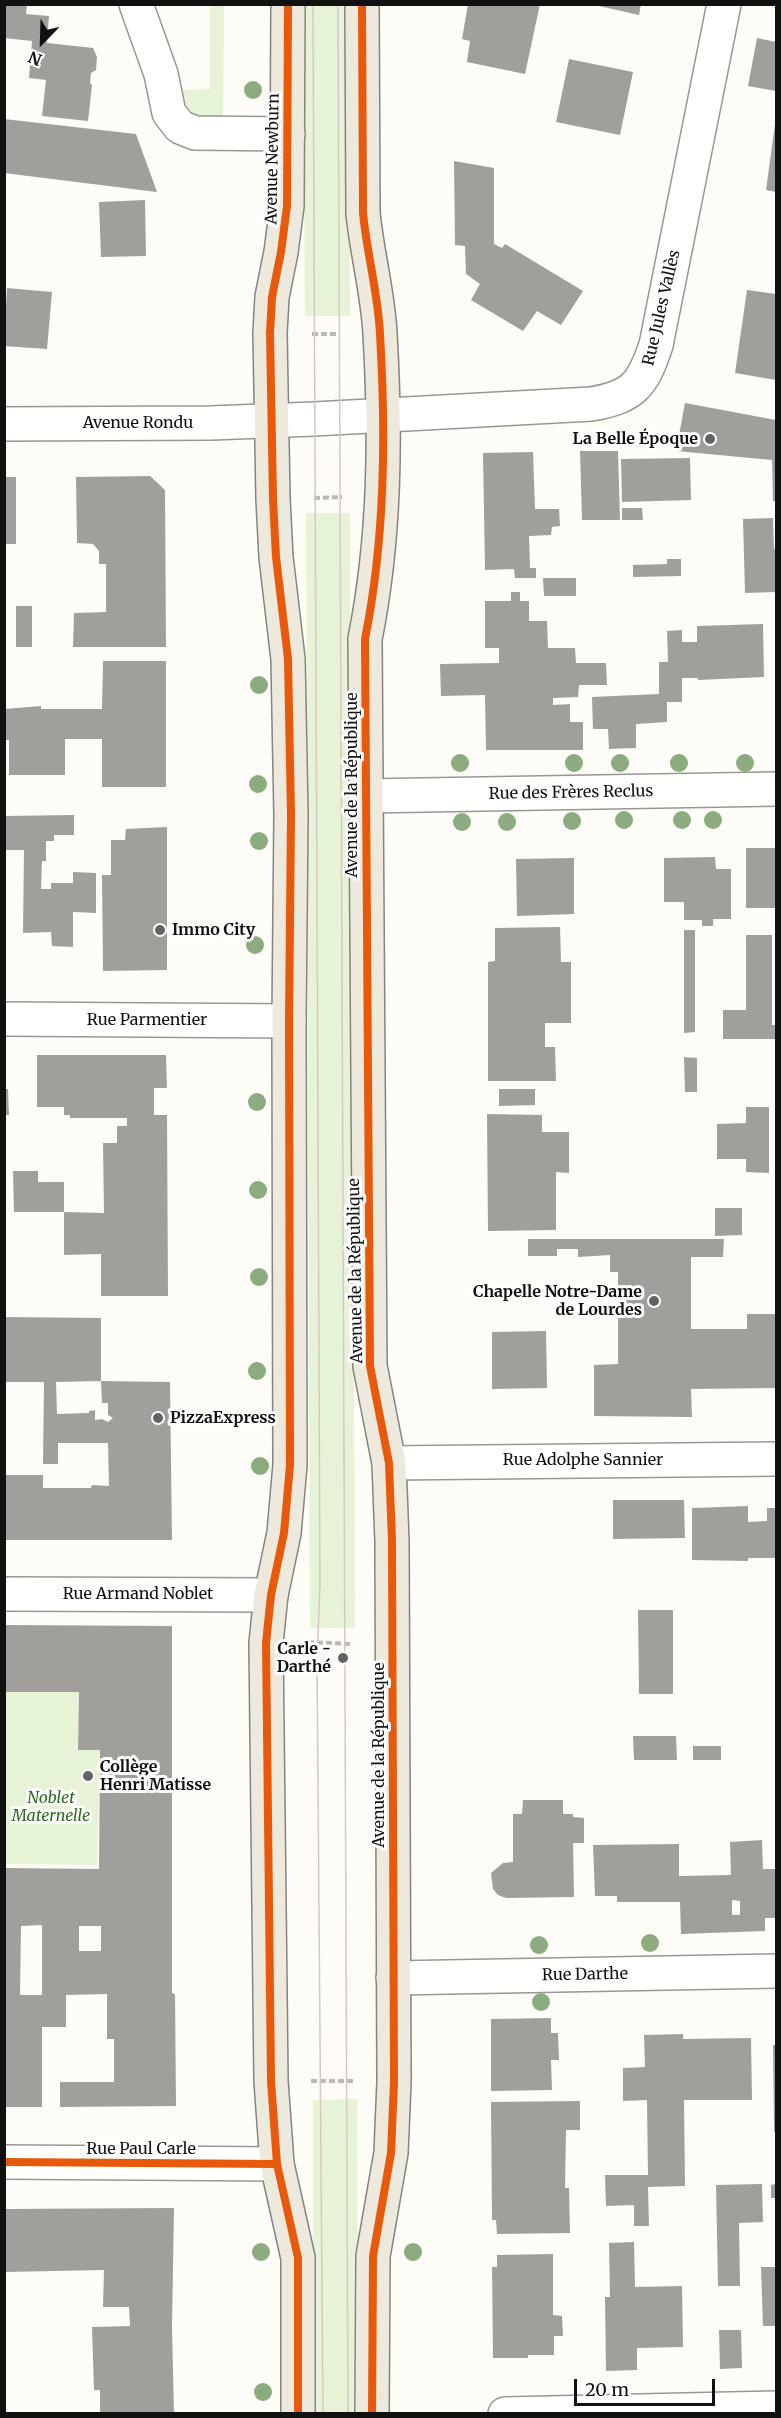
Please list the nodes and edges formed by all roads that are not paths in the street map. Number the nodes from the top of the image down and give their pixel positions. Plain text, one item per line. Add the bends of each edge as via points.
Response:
1 (136, 4) edge
2 (288, 4) edge
3 (362, 4) edge
4 (724, 4) edge
5 (288, 134) junction
6 (381, 414) junction
7 (271, 420) junction
8 (4, 424) edge
9 (777, 789) edge
10 (366, 796) junction
11 (4, 1019) edge
12 (289, 1021) junction
13 (777, 1459) edge
14 (389, 1463) junction
15 (4, 1594) edge
16 (271, 1595) junction
17 (777, 1971) edge
18 (393, 1978) junction
19 (4, 2162) edge
20 (278, 2164) junction
21 (777, 2408) edge
22 (298, 2414) edge
23 (372, 2414) edge
24 (505, 2414) edge

1 - 5 street via 161,74 169,113 180,127 195,133
2 - 5 main road, Avenue Newburn
3 - 6 main road via 363,213 376,286
4 - 6 street, Rue Jules Vallès via 656,345 646,375 629,392 612,400
5 - 7 main road, Avenue Newburn via 287,218 271,308
6 - 7 street, Rue Jules Vallès
6 - 10 main road, Avenue de la République via 382,497 374,595 365,639
7 - 8 street, Avenue Rondu
7 - 12 main road via 276,556 288,659
9 - 10 street, Rue des Frères Reclus
10 - 14 main road, Avenue de la République via 370,1366
11 - 12 street, Rue Parmentier
12 - 16 main road via 290,1465 284,1533
13 - 14 street, Rue Adolphe Sannier
14 - 18 main road, Avenue de la République
15 - 16 street, Rue Armand Noblet
16 - 20 main road via 266,1643 272,2081
17 - 18 street, Rue Darthe
18 - 23 main road, Avenue de la République via 391,2153 373,2256
19 - 20 street, Rue Paul Carle
20 - 22 main road via 298,2258
21 - 24 street

